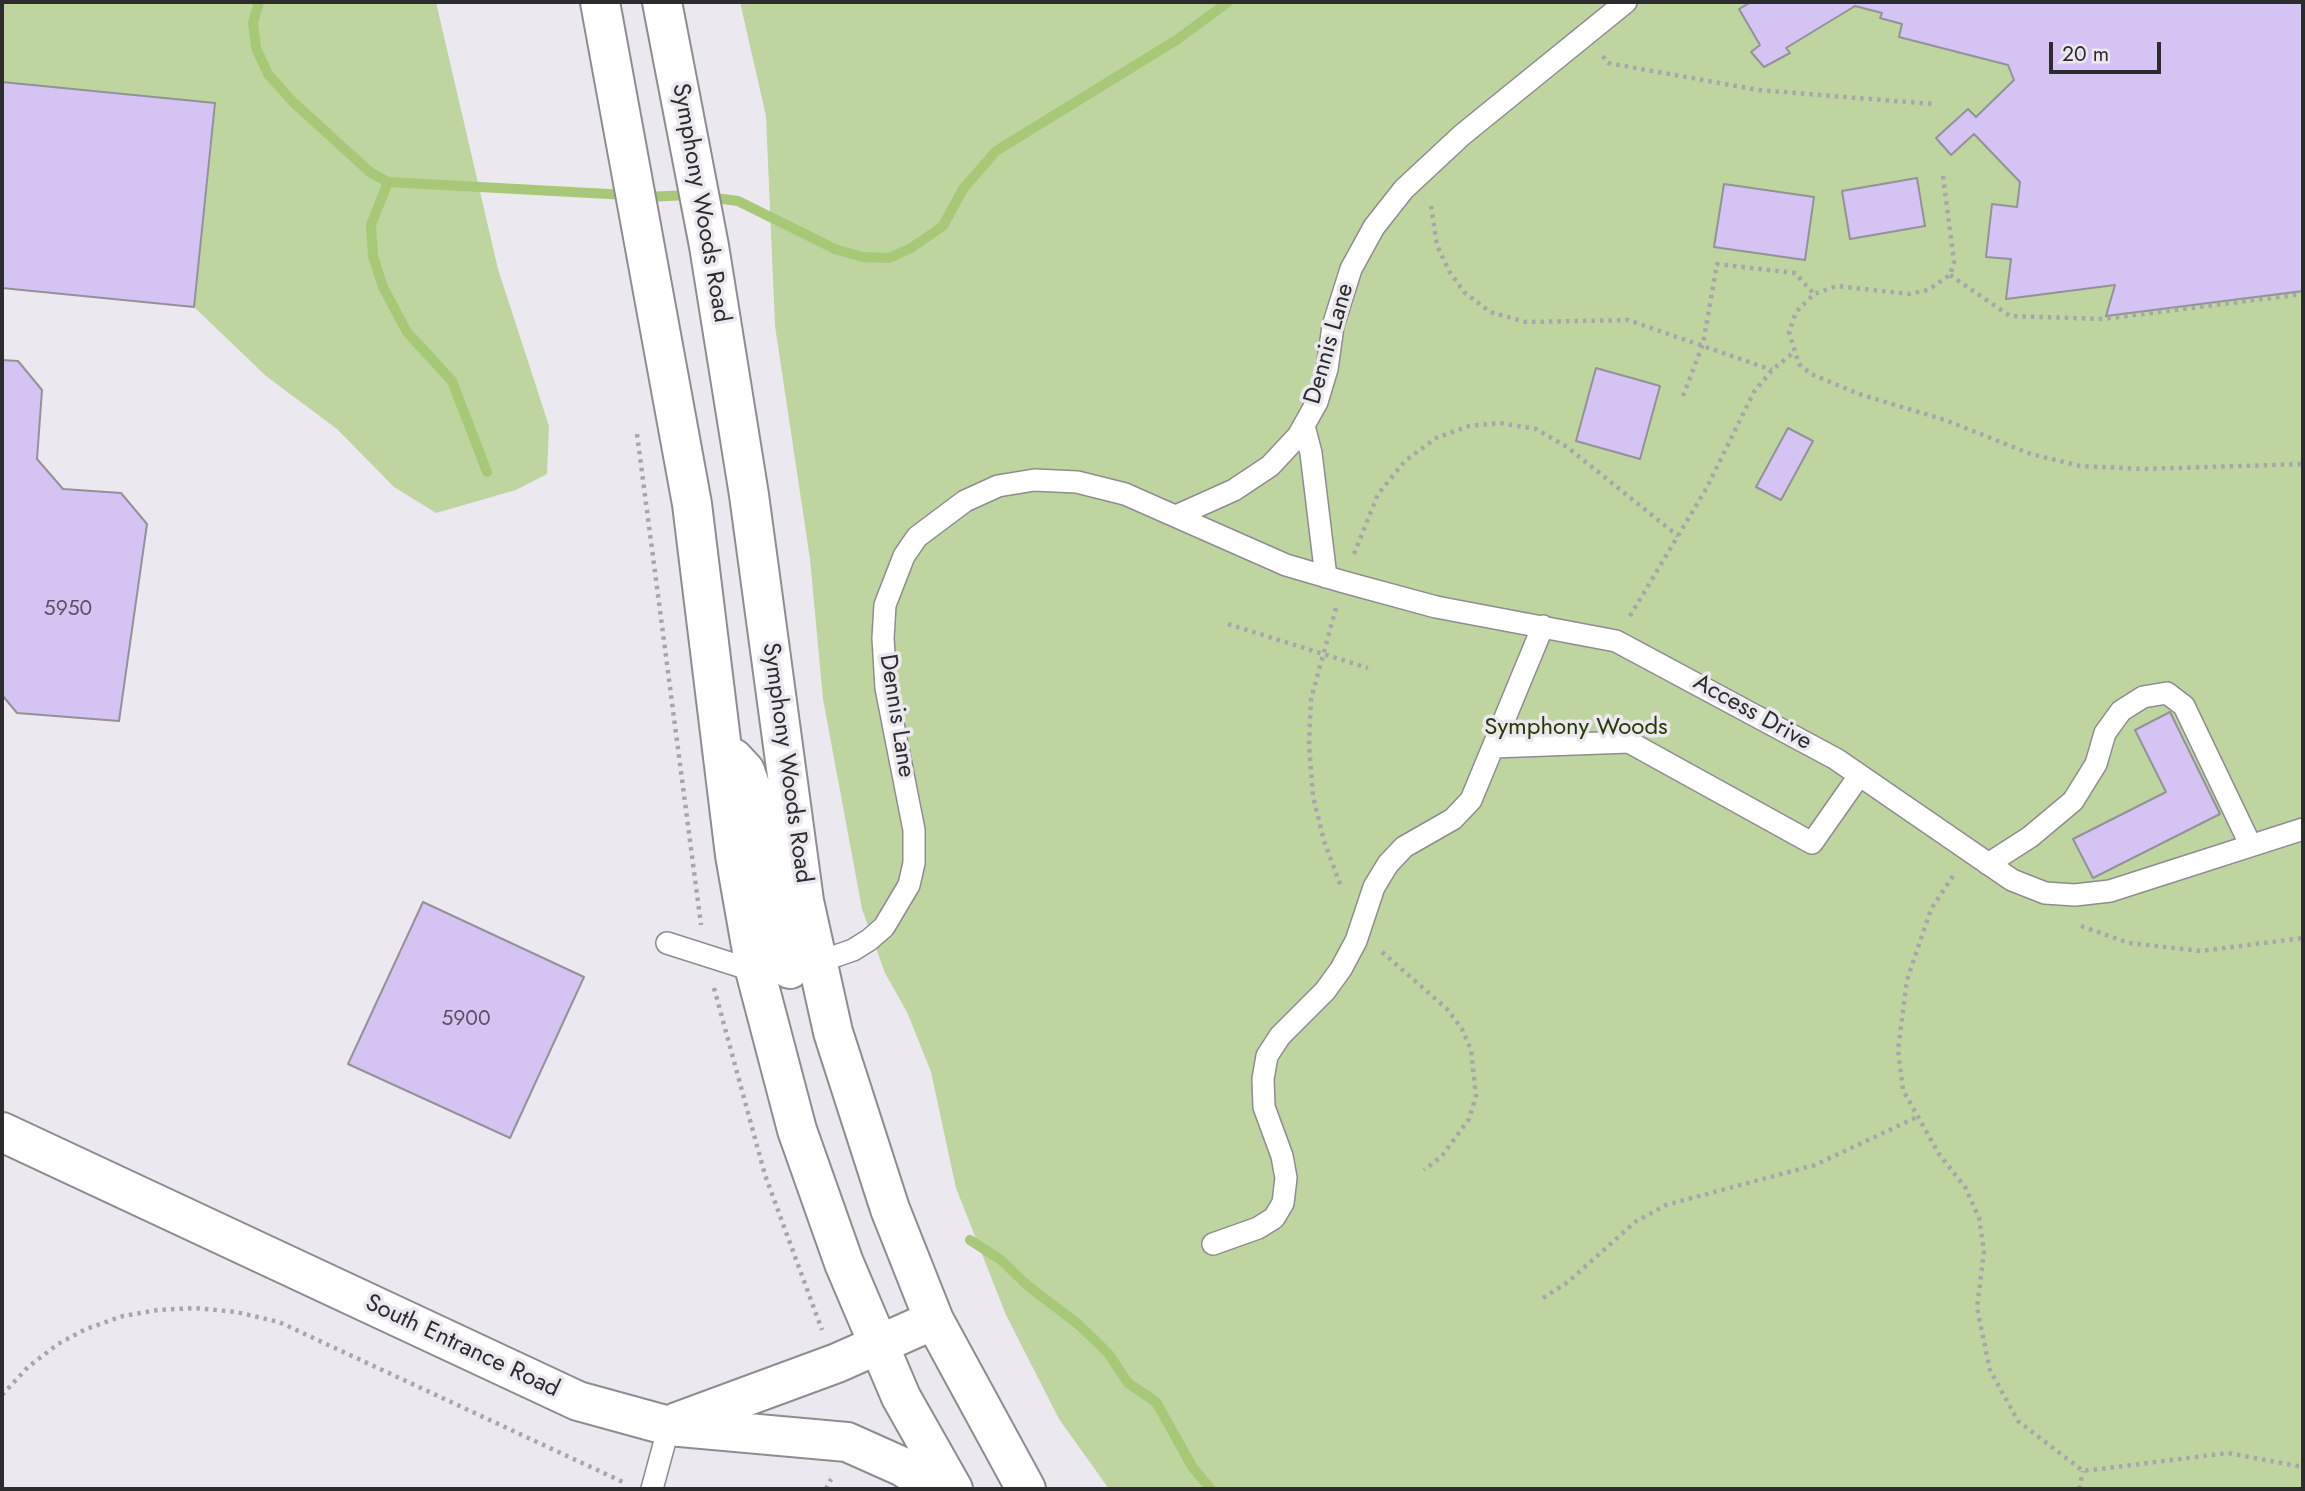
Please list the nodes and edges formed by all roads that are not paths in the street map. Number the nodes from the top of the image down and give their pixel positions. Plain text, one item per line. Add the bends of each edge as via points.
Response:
1 (600, 2) edge
2 (1626, 2) edge
3 (663, 7) edge
4 (1304, 426) junction
5 (1176, 516) junction
6 (1335, 580) junction
7 (1543, 626) junction
8 (1493, 747) junction
9 (1859, 776) junction
10 (2303, 829) edge
11 (2250, 844) junction
12 (1988, 864) junction
13 (667, 943) dead end
14 (788, 969) junction
15 (2, 1132) edge
16 (1213, 1244) dead end
17 (933, 1320) junction
18 (876, 1344) junction
19 (669, 1426) junction
20 (652, 1489) edge
21 (937, 1489) edge
22 (953, 1489) edge
23 (1026, 1489) edge

1 - 14 street, Symphony Woods Road via 692,504 735,855
2 - 4 lane, Dennis Lane via 1429,165 1374,227 1351,269 1324,380
3 - 14 street, Symphony Woods Road via 709,246 759,559 802,888
4 - 5 lane, Dennis Lane via 1270,467 1234,490
4 - 6 lane
5 - 6 lane, Access Drive via 1286,565
5 - 14 lane, Dennis Lane via 1125,494 1077,482 1034,480 998,486 965,501 917,537 889,592 883,638 886,688 914,830 909,885 884,927 853,950
6 - 7 lane, Access Drive via 1436,607
7 - 8 lane
7 - 9 lane, Access Drive via 1616,641 1721,695
8 - 9 lane via 1629,742 1812,843
8 - 16 lane via 1471,800 1453,819 1404,847 1388,863 1341,969 1267,1056 1264,1107 1282,1156 1286,1178 1283,1203 1274,1218 1258,1228
9 - 12 lane, Access Drive
10 - 11 lane, Access Drive
11 - 12 lane, Access Drive via 2110,891 2056,894 2012,880
11 - 12 lane via 2184,706 2167,693 2143,697 2121,711 2105,733 2096,764 2073,801
13 - 14 lane
14 - 17 street, Symphony Woods Road via 848,1084
14 - 18 street, Symphony Woods Road via 797,1130
15 - 19 street, South Entrance Road via 578,1401
17 - 18 street
17 - 23 street, Symphony Woods Road
18 - 19 street
18 - 22 street, Symphony Woods Road
19 - 20 lane
19 - 21 street, South Entrance Road via 847,1442 903,1467

